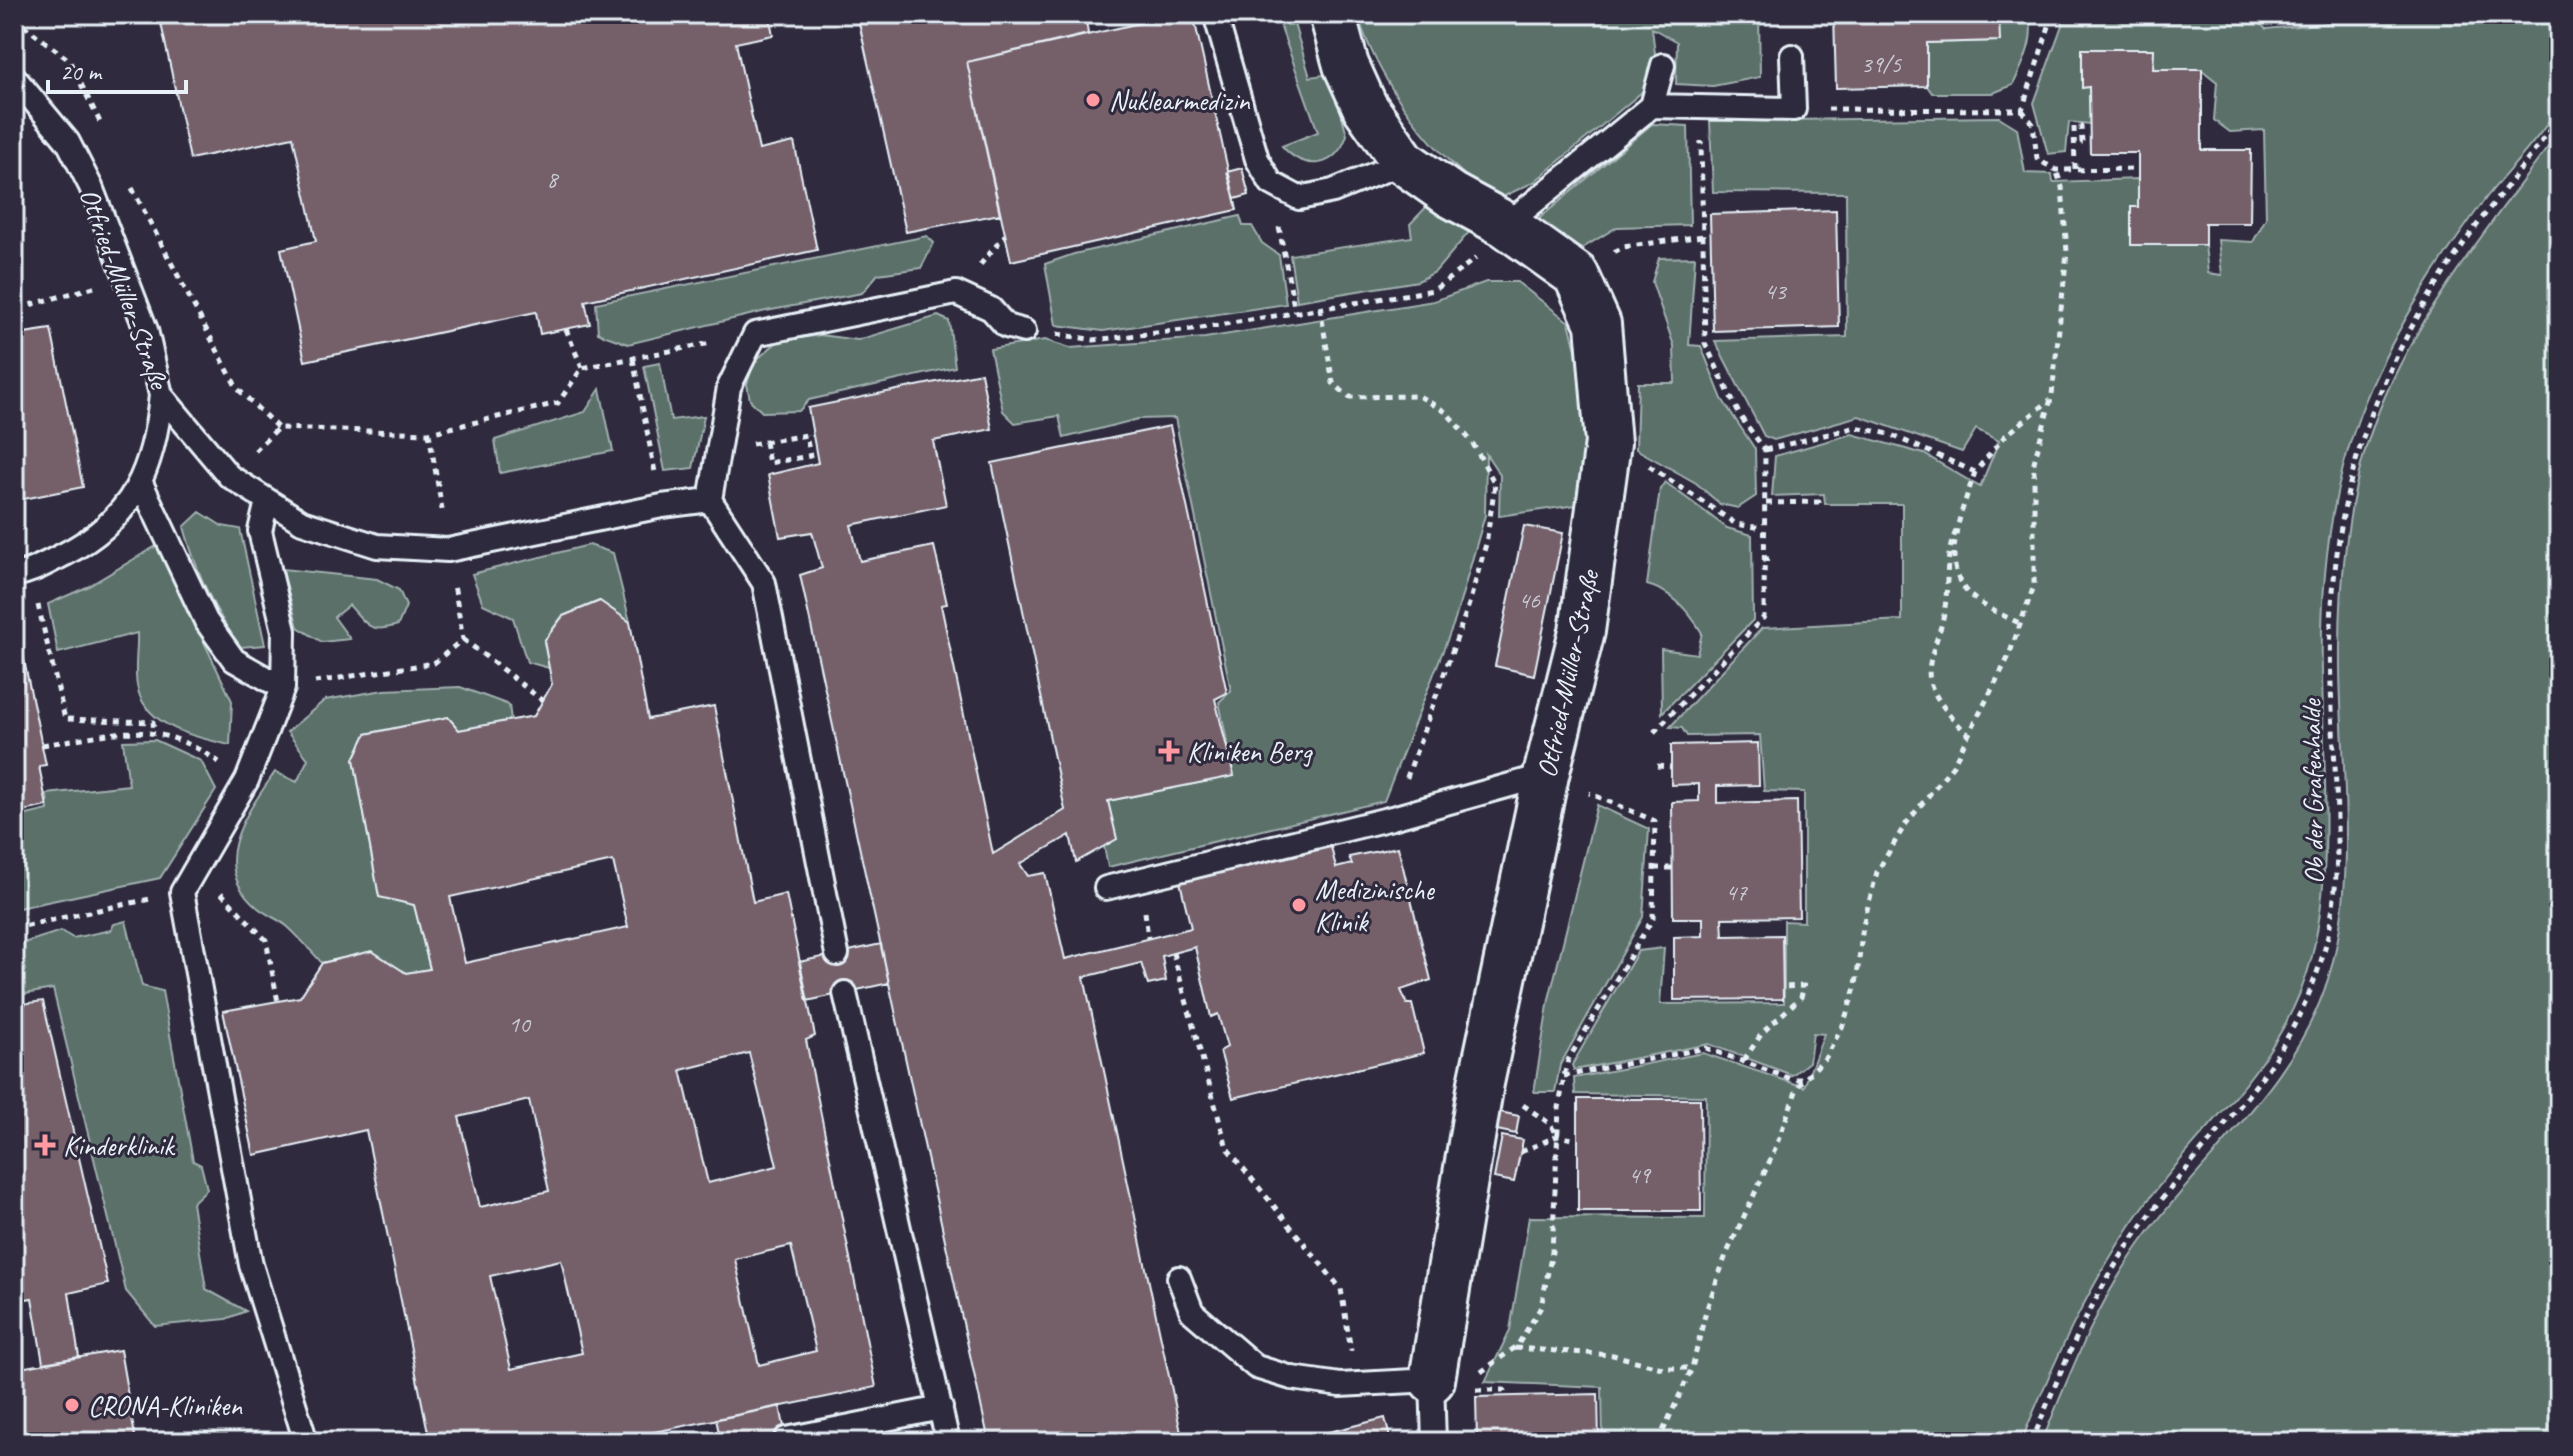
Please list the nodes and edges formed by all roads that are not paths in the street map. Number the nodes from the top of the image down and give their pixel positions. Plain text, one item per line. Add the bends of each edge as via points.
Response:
1 (1215, 14) edge
2 (1332, 14) edge
3 (1792, 56) dead end
4 (1663, 65) dead end
5 (14, 77) edge
6 (1652, 106) junction
7 (1404, 162) junction
8 (1506, 225) junction
9 (1024, 331) road end
10 (161, 395) junction
11 (141, 483) junction
12 (710, 500) junction
13 (267, 501) junction
14 (21, 574) edge
15 (283, 688) junction
16 (1546, 775) junction
17 (1106, 888) dead end
18 (837, 954) dead end
19 (845, 993) dead end
20 (1179, 1278) dead end
21 (1450, 1386) junction
22 (941, 1408) junction
23 (786, 1439) dead end
24 (306, 1442) edge
25 (948, 1442) edge
26 (1434, 1442) edge

1 - 7 lane via 1257,159 1271,183 1299,198 1333,191
2 - 7 street via 1365,107
3 - 6 lane via 1794,109
4 - 6 lane
5 - 10 lane, Otfried-Müller-Straße via 68,142 91,187 146,330
6 - 8 lane
7 - 8 street
8 - 16 street, Otfried-Müller-Straße via 1576,275 1598,324 1608,450 1582,631
9 - 12 lane via 1006,326 991,309 956,293 755,334 729,387
10 - 11 lane via 157,439
10 - 13 lane, Otfried-Müller-Straße via 229,476
11 - 14 lane via 110,524
11 - 15 lane via 206,621 234,660
12 - 13 lane, Otfried-Müller-Straße via 448,550 377,546 340,536
12 - 18 lane via 764,583
13 - 15 lane via 260,531 284,631
15 - 24 lane via 247,780 182,892 251,1265
16 - 17 lane
16 - 21 street, Otfried-Müller-Straße via 1480,1092
19 - 22 lane
20 - 21 lane via 1192,1312 1256,1367 1318,1382
21 - 26 lane, Otfried-Müller-Straße
22 - 23 lane
22 - 25 lane

